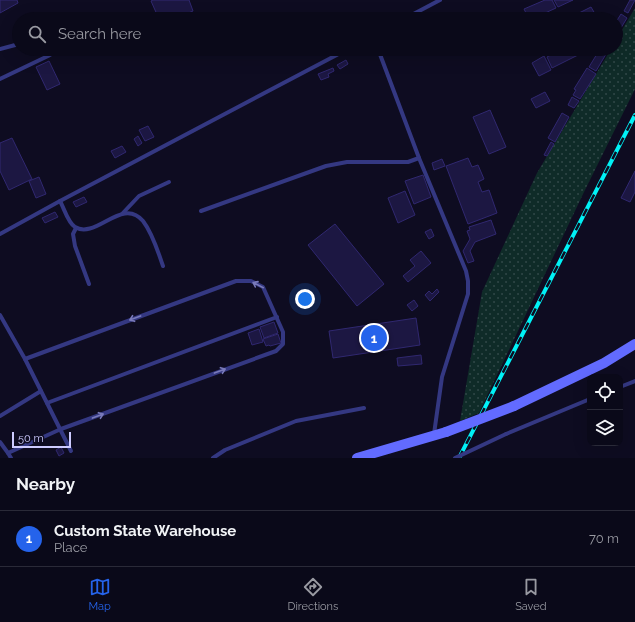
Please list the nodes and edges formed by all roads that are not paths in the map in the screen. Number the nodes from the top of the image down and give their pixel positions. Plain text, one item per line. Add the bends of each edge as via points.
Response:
1 (440, 0) edge
2 (417, 12) edge
3 (12, 46) edge
4 (0, 49) edge
5 (48, 56) edge
6 (335, 56) edge
7 (381, 56) edge
8 (0, 79) edge
9 (419, 158) junction
10 (169, 182) dead end
11 (60, 201) junction
12 (202, 210) dead end
13 (122, 214) junction
14 (76, 228) junction
15 (0, 234) edge
16 (163, 266) dead end
17 (89, 284) dead end
18 (0, 315) edge
19 (277, 317) junction
20 (635, 344) edge
21 (25, 359) junction
22 (635, 381) edge
23 (623, 386) edge
24 (40, 391) junction
25 (587, 400) edge
26 (47, 403) junction
27 (364, 408) dead end
28 (0, 416) edge
29 (61, 429) junction
30 (433, 436) junction
31 (0, 442) edge
32 (71, 451) dead end
33 (8, 453) junction
34 (11, 458) edge
35 (213, 458) edge
36 (357, 458) edge
37 (455, 458) edge

1 - 2 lane
3 - 4 lane
5 - 8 lane
6 - 11 lane
7 - 9 lane
9 - 12 lane via 408,162 347,162 326,166
9 - 30 lane via 468,281 468,294 442,377
10 - 13 lane via 139,196
11 - 14 lane
11 - 15 lane
13 - 14 lane via 88,229
13 - 16 lane via 134,214 143,221
14 - 17 lane via 73,234 75,246
18 - 21 lane
19 -> 21 lane via 264,287 251,281 236,281
19 - 26 lane
29 -> 19 lane via 276,351 283,344 283,332
20 - 30 main road, bridge via 604,363 514,406
21 - 24 lane
22 - 23 lane
24 - 26 lane
24 - 28 lane
25 - 37 lane, bridge
26 - 29 lane
27 - 35 lane via 296,421 225,450
29 - 32 lane
29 - 33 lane
30 - 36 main road
31 - 33 lane
33 - 34 lane

